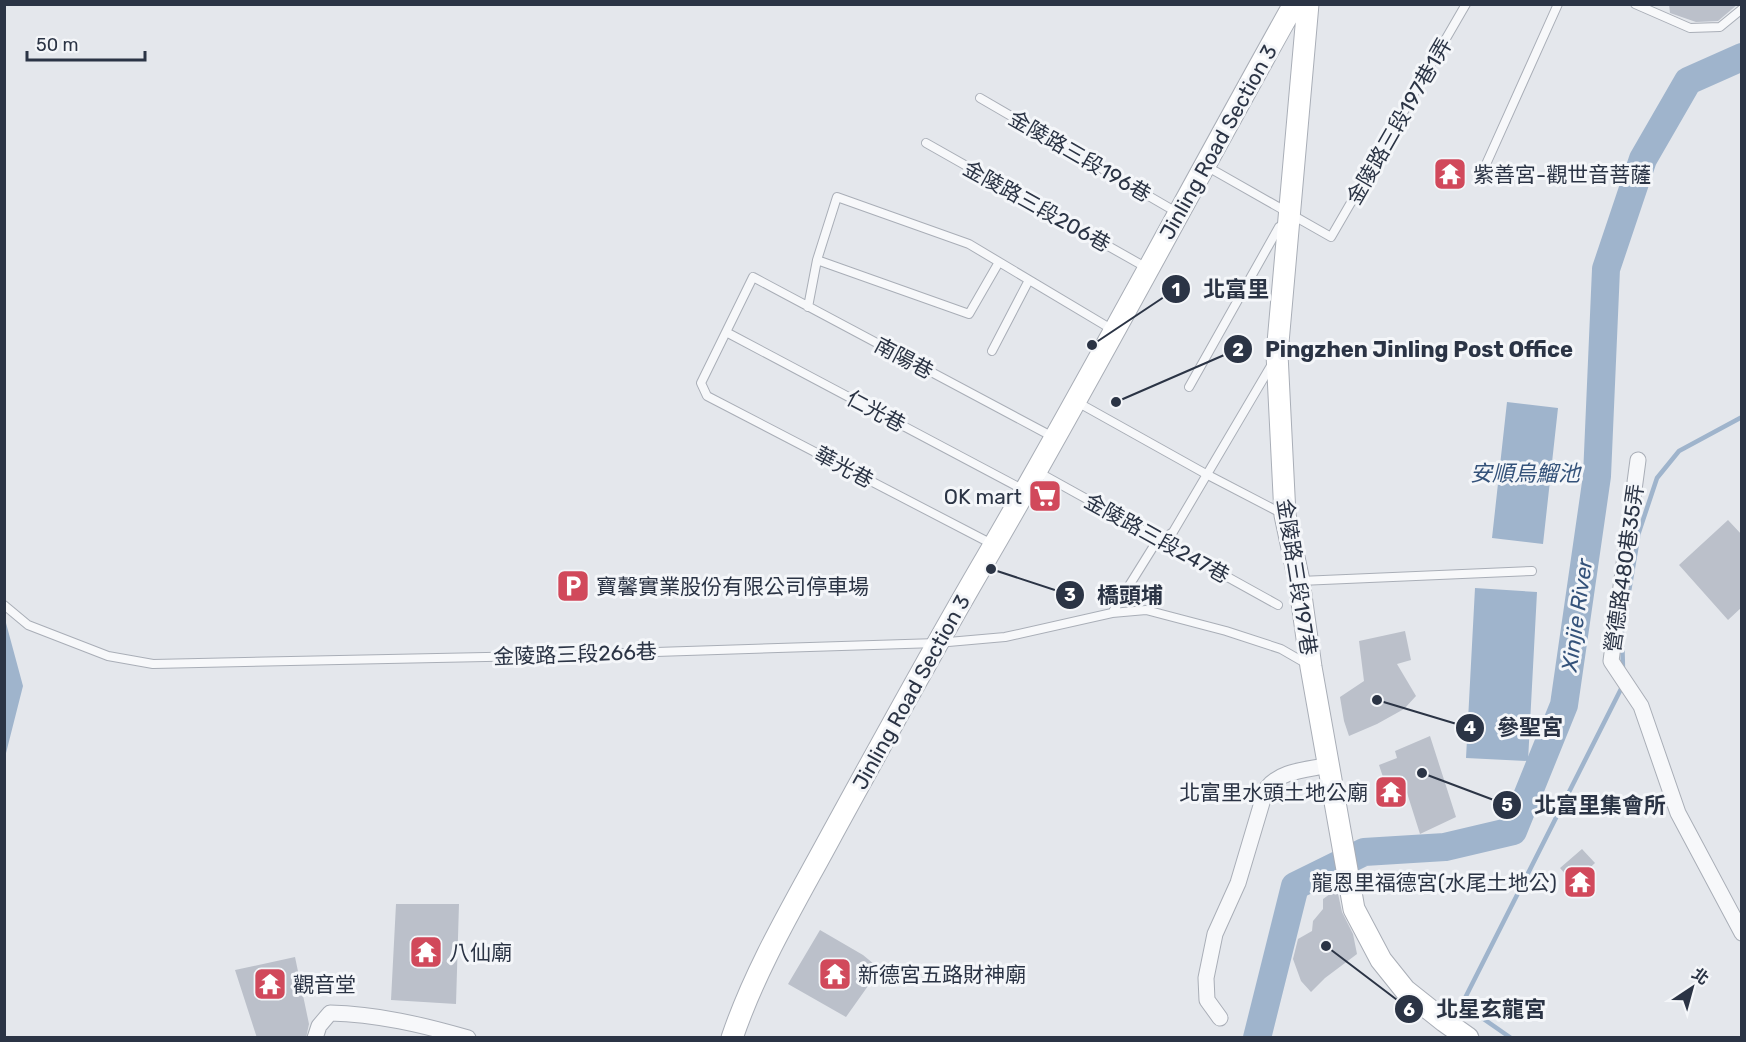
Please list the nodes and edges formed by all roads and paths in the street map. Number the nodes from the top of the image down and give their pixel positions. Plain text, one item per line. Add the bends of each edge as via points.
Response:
1 (1294, 4) edge
2 (1308, 4) edge
3 (1466, 4) edge
4 (1558, 4) edge
5 (1635, 4) edge
6 (1742, 9) edge
7 (980, 98) dead end
8 (926, 143) dead end
9 (1204, 165) junction
10 (1484, 171) dead end
11 (1179, 214) junction
12 (1290, 217) junction
13 (817, 260) junction
14 (999, 262) junction
15 (1148, 269) junction
16 (1029, 280) junction
17 (808, 308) junction
18 (1115, 331) junction
19 (726, 332) junction
20 (992, 351) dead end
21 (1277, 354) junction
22 (1189, 387) dead end
23 (1076, 401) junction
24 (1055, 438) junction
25 (1638, 460) dead end
26 (1037, 471) junction
27 (1206, 474) junction
28 (1025, 491) junction
29 (1285, 515) junction
30 (1162, 540) junction
31 (994, 545) junction
32 (1532, 571) dead end
33 (1299, 582) junction
34 (4, 605) edge
35 (1278, 605) dead end
36 (1112, 613) junction
37 (937, 643) junction
38 (1311, 667) junction
39 (1329, 765) junction
40 (1742, 933) edge
41 (1220, 1018) dead end
42 (315, 1038) edge
43 (468, 1038) edge
44 (732, 1038) edge
45 (1468, 1038) edge

1 - 9 main road, Jinling Road Section 3
2 - 12 main road, 金陵路三段197巷
3 - 12 lane, 金陵路三段197巷1弄 via 1332,237
4 - 10 lane
5 - 6 lane via 1690,28 1720,27
7 - 11 lane, 金陵路三段196巷
8 - 15 lane, 金陵路三段206巷
9 - 11 main road, Jinling Road Section 3
9 - 12 lane
11 - 15 main road, Jinling Road Section 3
12 - 21 main road, 金陵路三段197巷
12 - 22 lane via 1280,227
13 - 14 lane via 969,314
13 - 14 lane via 837,197 969,244
13 - 17 lane
14 - 16 lane
15 - 18 main road, Jinling Road Section 3
16 - 18 lane
16 - 20 lane
17 - 19 lane, 南陽巷 via 753,277
17 - 24 lane, 南陽巷
18 - 23 main road, Jinling Road Section 3
19 - 28 lane, 仁光巷
19 - 31 lane, 華光巷 via 701,383 707,396
21 - 27 lane
21 - 29 main road, 金陵路三段197巷
23 - 24 main road, Jinling Road Section 3
23 - 27 lane
24 - 26 main road, Jinling Road Section 3
25 - 40 street, 營德路480巷35弄 via 1611,661 1641,706 1678,813
26 - 28 main road, Jinling Road Section 3
26 - 30 lane, 金陵路三段247巷
27 - 29 lane
27 - 30 lane via 1173,532
28 - 31 main road, Jinling Road Section 3
29 - 33 main road, 金陵路三段197巷
30 - 35 lane, 金陵路三段247巷
30 - 36 lane via 1155,544
31 - 37 main road, Jinling Road Section 3
32 - 33 lane
33 - 38 main road, 金陵路三段197巷
34 - 37 lane, 金陵路三段266巷 via 28,625 108,656 153,664
36 - 37 lane, 金陵路三段266巷 via 1005,637
36 - 38 lane, 金陵路三段266巷 via 1146,610 1226,631 1281,649
37 - 44 main road, Jinling Road Section 3 via 784,924 743,1006
38 - 39 main road, 金陵路三段197巷
39 - 41 street via 1280,776 1266,789 1238,883 1215,934 1206,978 1207,1000
39 - 45 main road, 金陵路三段197巷 via 1354,909 1381,960 1405,990
42 - 43 street via 330,1013 396,1020

